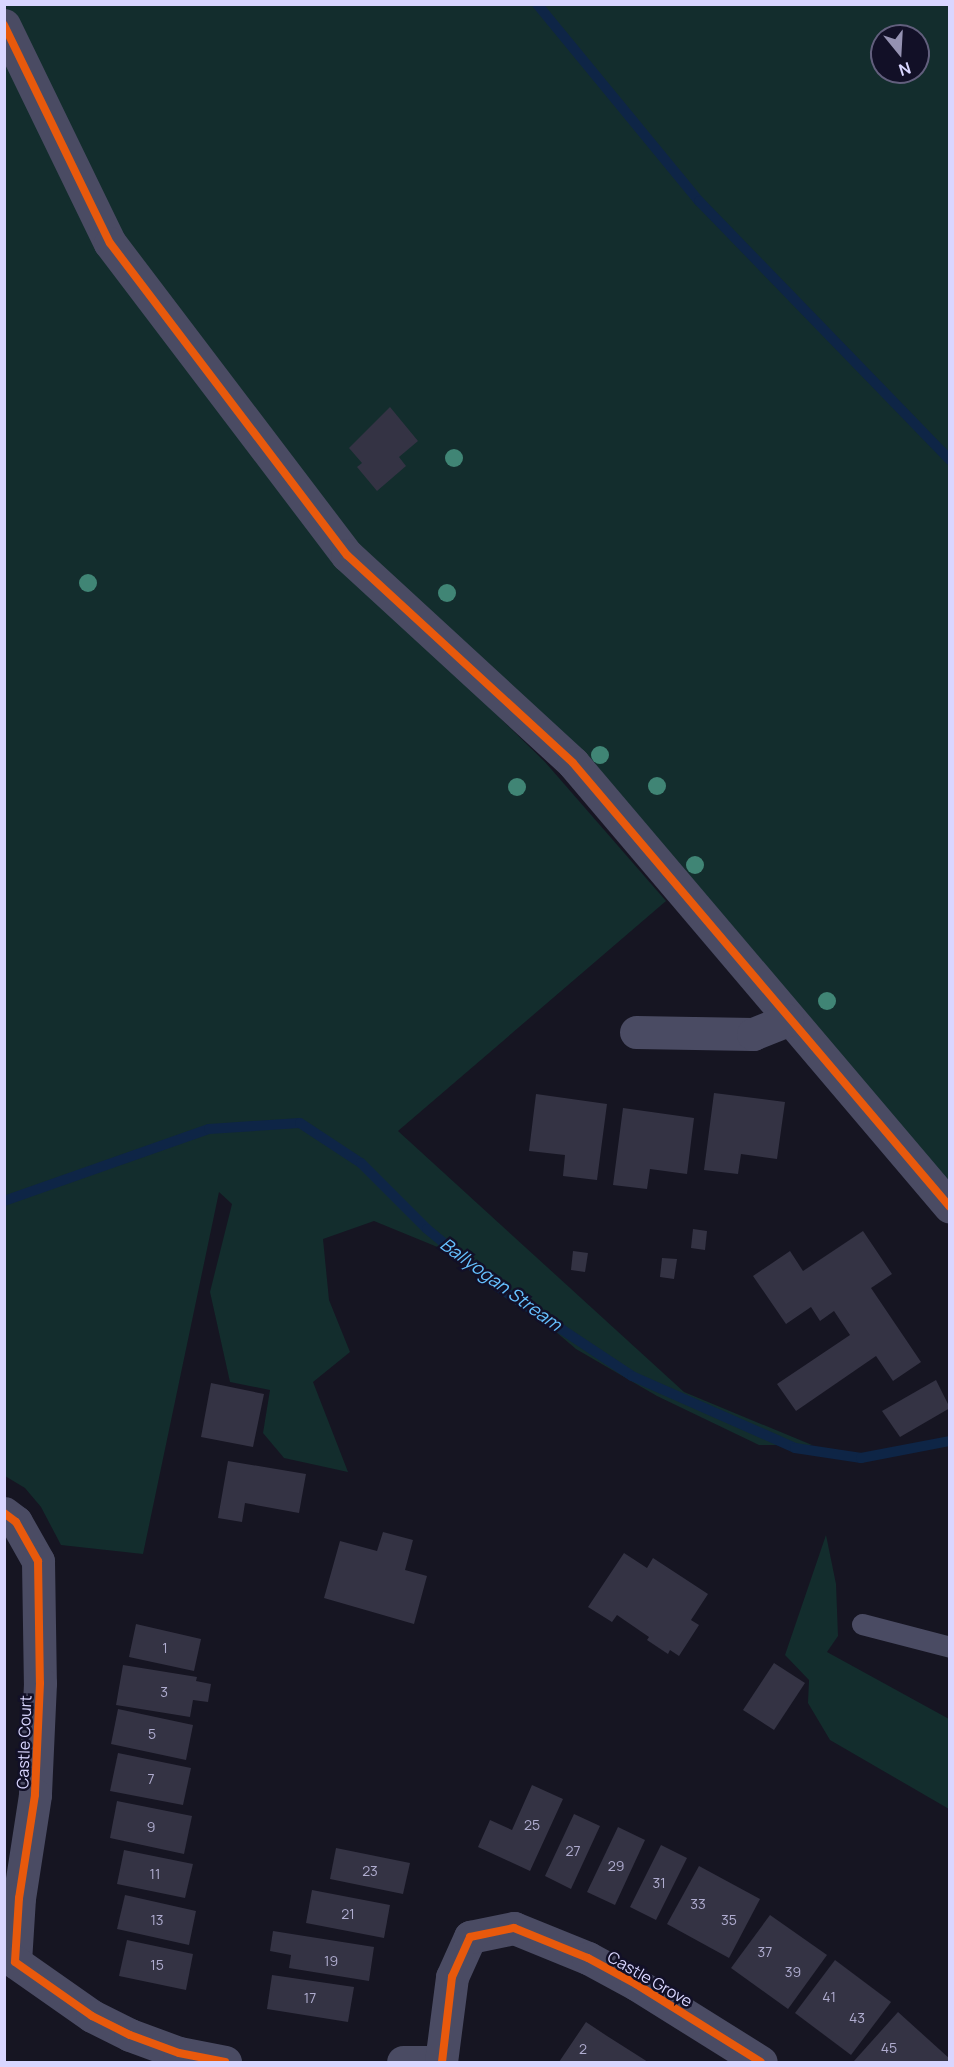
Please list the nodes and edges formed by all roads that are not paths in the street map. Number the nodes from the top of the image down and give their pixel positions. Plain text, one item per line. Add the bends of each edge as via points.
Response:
1 (4, 24) edge
2 (787, 1020) junction
3 (636, 1032) dead end
4 (950, 1207) edge
5 (4, 1513) edge
6 (862, 1624) dead end
7 (950, 1647) edge
8 (225, 2062) edge
9 (403, 2062) edge
10 (442, 2062) edge
11 (761, 2062) edge

1 - 2 street via 110,243 340,545 573,764
2 - 3 street via 753,1034
2 - 4 street
5 - 8 street, Castle Court via 16,1522 38,1561 40,1683 35,1795 19,1898 15,1962 92,2016 129,2035 179,2053
6 - 7 lane
9 - 10 street
10 - 11 street, Castle Grove via 452,1977 470,1937 514,1928 588,1958 636,1984

